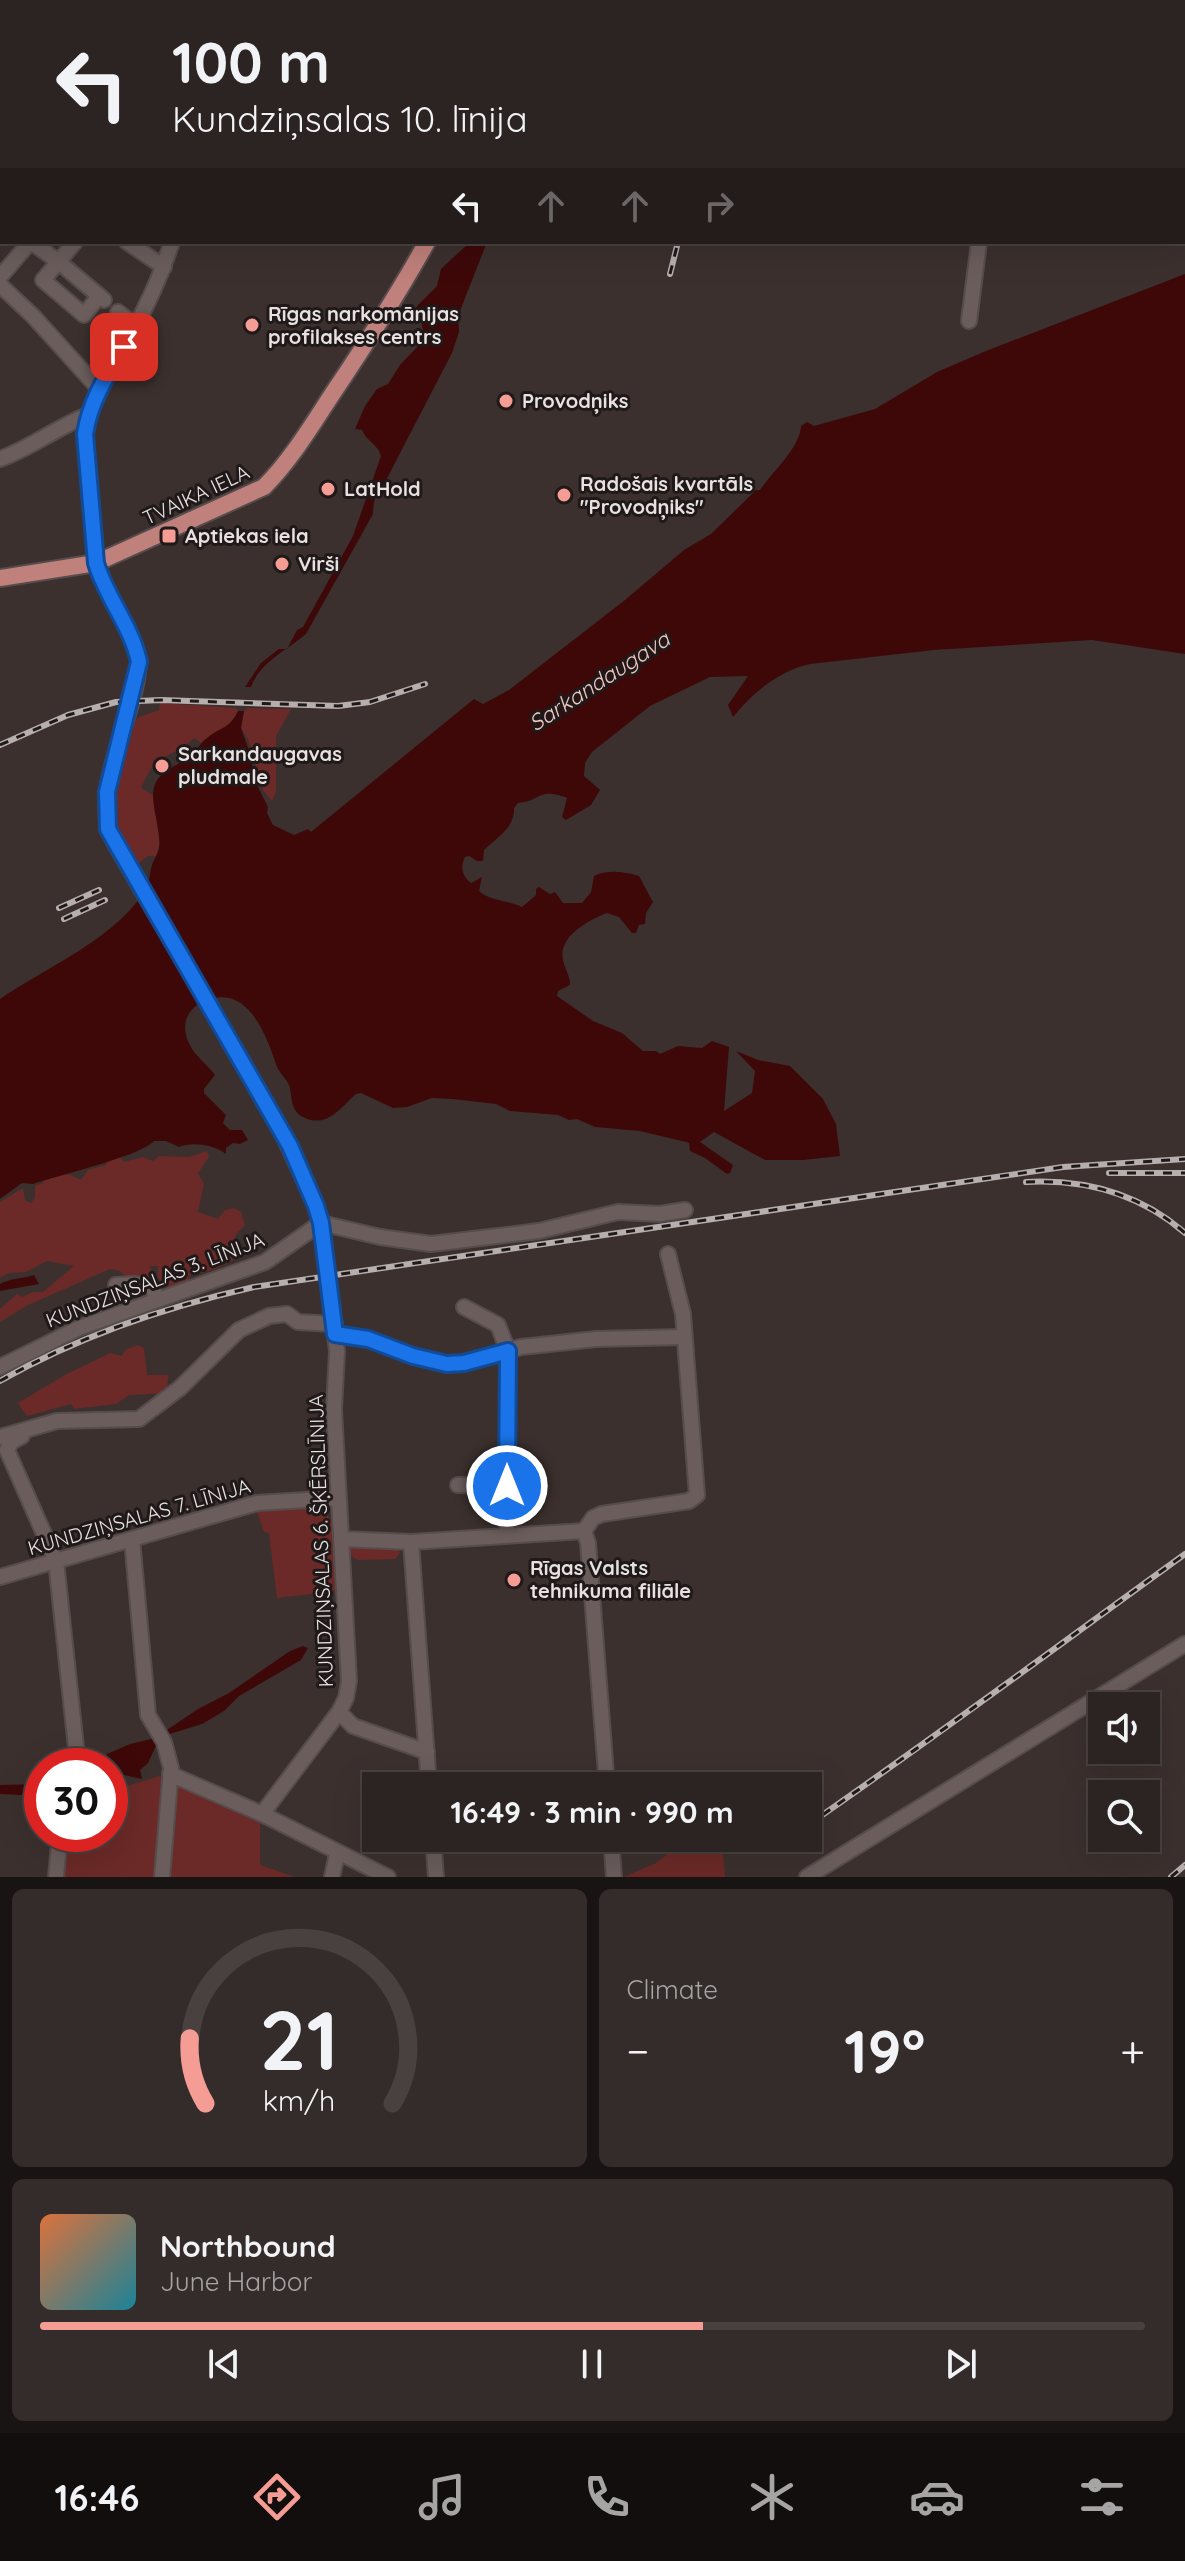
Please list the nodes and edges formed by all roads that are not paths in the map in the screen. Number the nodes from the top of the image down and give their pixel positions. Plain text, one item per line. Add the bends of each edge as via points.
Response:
1 (26, 244) edge
2 (73, 244) edge
3 (130, 244) edge
4 (171, 244) edge
5 (426, 244) edge
6 (979, 244) edge
7 (59, 262) junction
8 (164, 267) junction
9 (0, 277) edge
10 (0, 285) edge
11 (118, 312) dead end
12 (969, 321) dead end
13 (136, 326) junction
14 (99, 389) junction
15 (88, 415) junction
16 (0, 459) edge
17 (96, 563) junction
18 (0, 578) edge
19 (685, 1210) dead end
20 (321, 1223) junction
21 (668, 1254) dead end
22 (116, 1285) dead end
23 (157, 1300) junction
24 (464, 1307) dead end
25 (335, 1329) junction
26 (683, 1337) junction
27 (508, 1351) junction
28 (0, 1367) edge
29 (36, 1427) junction
30 (0, 1437) edge
31 (458, 1485) dead end
32 (507, 1486) junction
33 (338, 1498) junction
34 (584, 1531) junction
35 (507, 1535) junction
36 (132, 1539) junction
37 (341, 1539) junction
38 (411, 1542) junction
39 (56, 1561) junction
40 (0, 1577) edge
41 (1185, 1644) edge
42 (339, 1712) junction
43 (76, 1748) edge
44 (427, 1752) junction
45 (428, 1772) edge
46 (606, 1772) edge
47 (170, 1774) junction
48 (262, 1814) junction
49 (58, 1852) edge
50 (434, 1852) edge
51 (612, 1852) edge
52 (337, 1854) junction
53 (56, 1877) edge
54 (162, 1877) edge
55 (332, 1877) edge
56 (388, 1877) edge
57 (436, 1877) edge
58 (614, 1877) edge
59 (807, 1877) edge

1 - 7 street
1 - 9 street
2 - 7 street
3 - 8 street
4 - 8 street
5 - 17 main road, TVAIKA IELA via 378,326 270,481
6 - 12 street
7 - 7 street via 102,298 84,315 43,280
8 - 13 street
10 - 14 street
11 - 13 street
13 - 14 street
14 - 15 street
15 - 16 street
15 - 17 street via 85,450
17 - 18 main road, TVAIKA IELA
17 - 20 street, KUNDZIŅSALAS 6. ŠĶĒRSLĪNIJA via 139,662 107,792 108,829 290,1146
19 - 20 street via 618,1212 539,1231 431,1244
20 - 23 street, KUNDZIŅSALAS 3. LĪNIJA via 265,1262
20 - 25 street, KUNDZIŅSALAS 6. ŠĶĒRSLĪNIJA
21 - 26 street via 683,1314
22 - 23 street via 152,1287
23 - 28 street, KUNDZIŅSALAS 3. LĪNIJA via 79,1328
24 - 27 street via 498,1325
25 - 27 street via 447,1364
25 - 29 street via 298,1322 287,1314 269,1316 239,1330 180,1388 139,1419 57,1421
25 - 33 street, KUNDZIŅSALAS 6. ŠĶĒRSLĪNIJA
26 - 27 street via 596,1339
26 - 34 street via 696,1498 602,1514
27 - 32 street
29 - 30 street
29 - 39 street via 7,1450
31 - 32 street
32 - 35 street
33 - 36 street, KUNDZIŅSALAS 7. LĪNIJA via 257,1503
33 - 37 street, KUNDZIŅSALAS 6. ŠĶĒRSLĪNIJA
34 - 35 street
34 - 46 street
35 - 38 street
36 - 39 street, KUNDZIŅSALAS 7. LĪNIJA
36 - 47 street via 148,1715 161,1736
37 - 38 street
37 - 42 street, KUNDZIŅSALAS 6. ŠĶĒRSLĪNIJA via 349,1681
38 - 44 street
39 - 40 street, KUNDZIŅSALAS 7. LĪNIJA
39 - 43 street
41 - 59 street
42 - 44 street via 353,1726
42 - 48 street
44 - 45 street
47 - 48 street
47 - 54 street
48 - 52 street
49 - 53 street
50 - 57 street
51 - 58 street
52 - 55 street
52 - 56 street

